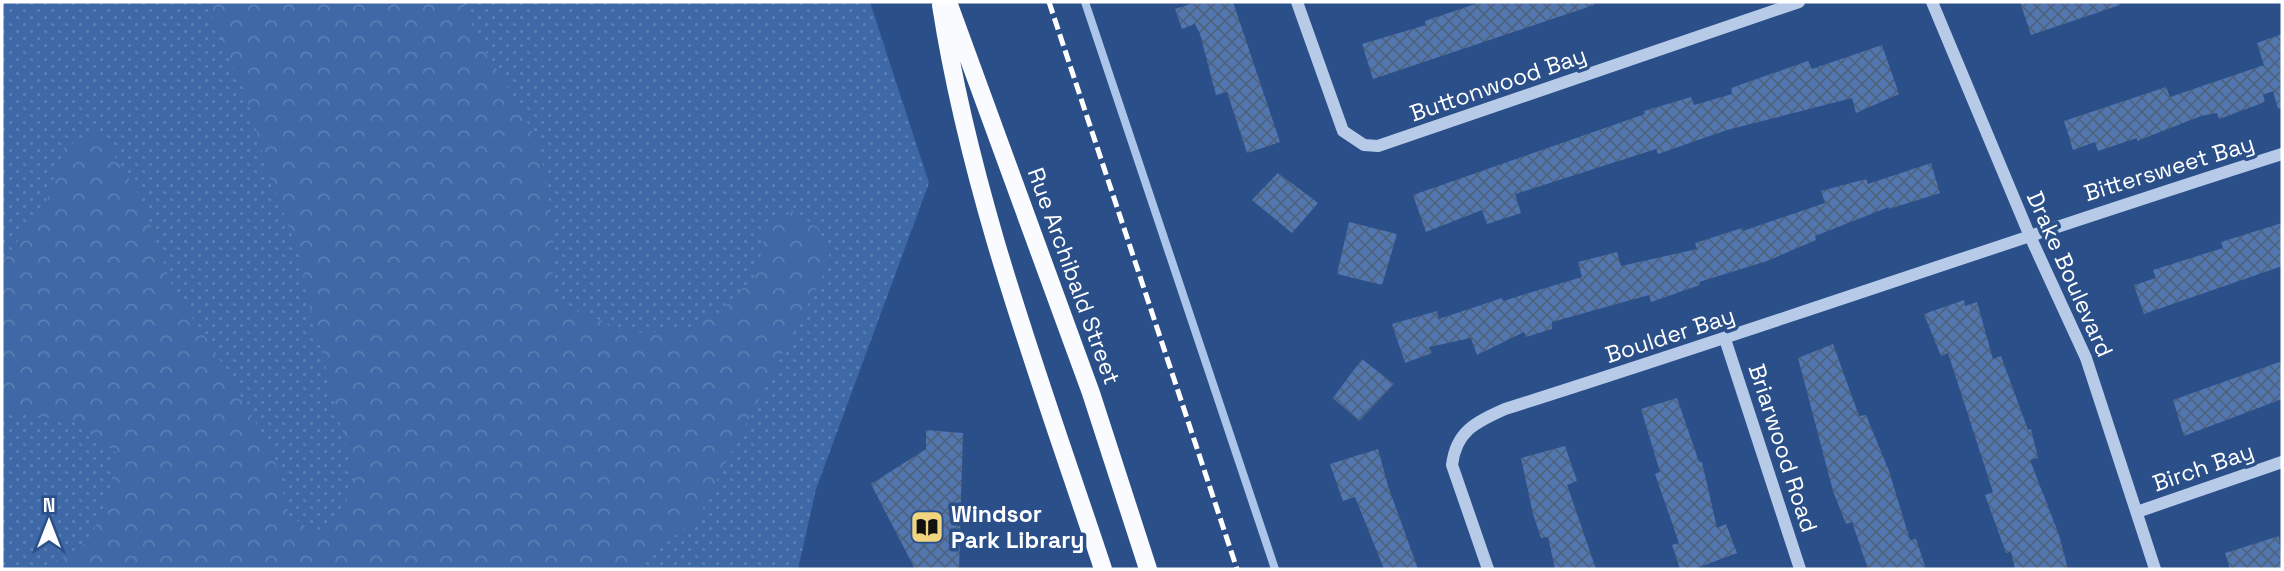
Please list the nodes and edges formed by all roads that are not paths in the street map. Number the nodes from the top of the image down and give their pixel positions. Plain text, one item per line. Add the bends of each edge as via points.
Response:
1 (941, 2) edge
2 (948, 2) edge
3 (1297, 2) edge
4 (1799, 2) edge
5 (1932, 2) edge
6 (2282, 154) edge
7 (2029, 234) junction
8 (1725, 340) junction
9 (2282, 462) edge
10 (2137, 512) junction
11 (1103, 569) edge
12 (1148, 569) edge
13 (1488, 569) edge
14 (1800, 569) edge
15 (2155, 569) edge

1 - 11 main road via 954,85 997,236
2 - 12 main road, Rue Archibald Street via 1091,393
3 - 4 street, Buttonwood Bay via 1343,131 1364,145 1378,146
5 - 7 street, Drake Boulevard
6 - 7 street, Bittersweet Bay
7 - 8 street, Boulder Bay
7 - 10 street, Drake Boulevard via 2086,358
8 - 13 street, Boulder Bay via 1505,409 1472,424 1454,448 1452,464
8 - 14 street, Briarwood Road
9 - 10 street, Birch Bay
10 - 15 street, Drake Boulevard

